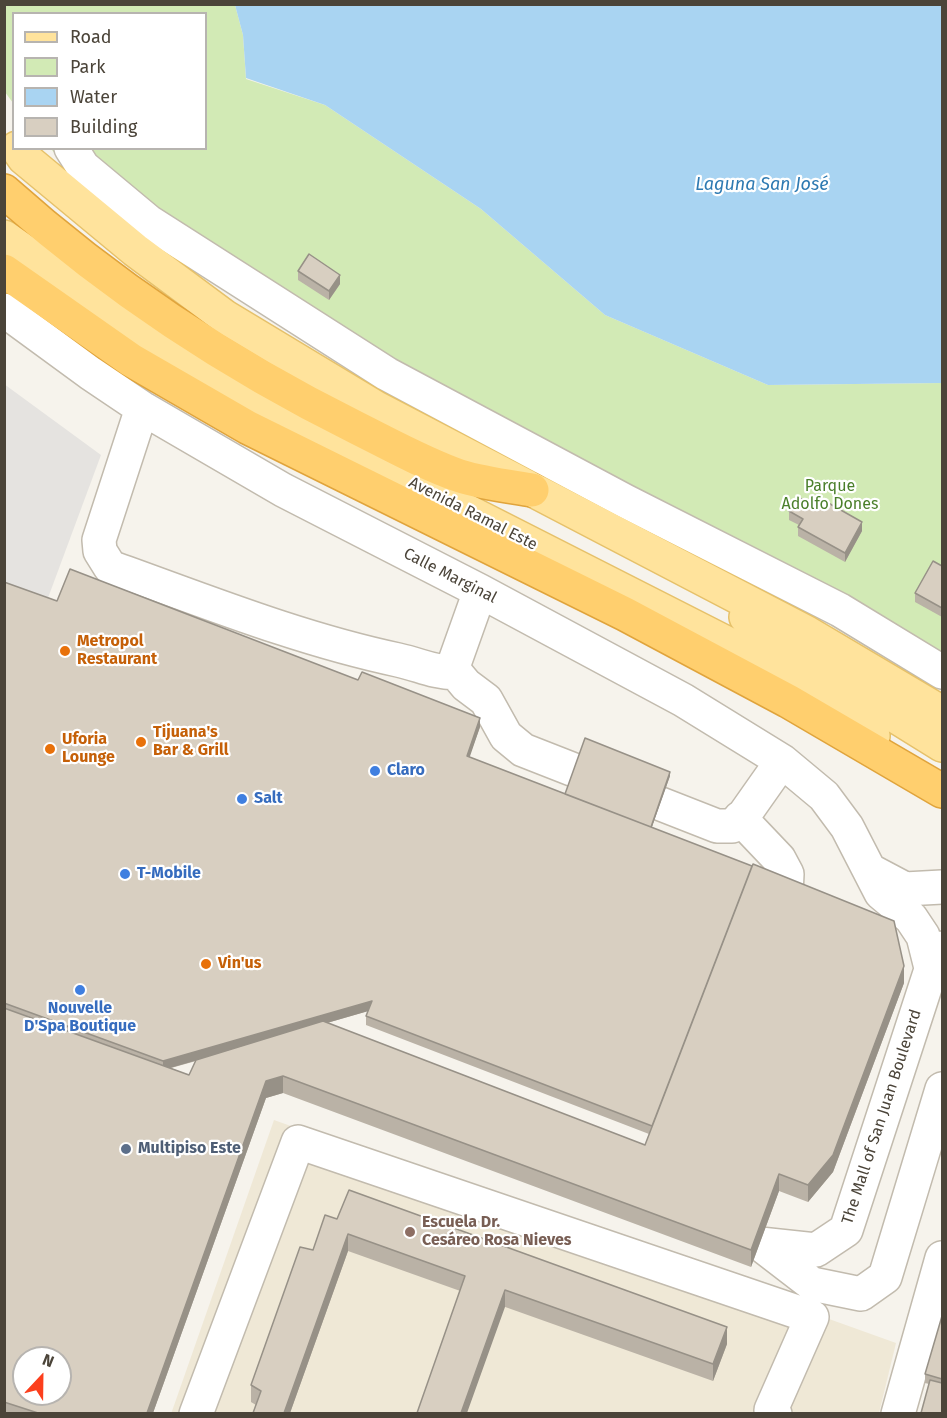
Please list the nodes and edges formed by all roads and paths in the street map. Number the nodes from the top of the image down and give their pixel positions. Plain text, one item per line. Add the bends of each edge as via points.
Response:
1 (18, 150) edge
2 (72, 150) edge
3 (4, 191) edge
4 (4, 237) edge
5 (4, 271) edge
6 (4, 310) edge
7 (142, 408) junction
8 (532, 490) junction
9 (701, 577) junction
10 (480, 591) junction
11 (942, 672) edge
12 (456, 673) junction
13 (942, 713) edge
14 (942, 745) edge
15 (782, 761) junction
16 (942, 789) edge
17 (740, 819) junction
18 (867, 869) junction
19 (942, 887) edge
20 (786, 894) edge
21 (942, 934) edge
22 (931, 968) junction
23 (942, 1089) edge
24 (942, 1261) edge
25 (196, 1413) edge
26 (775, 1413) edge
27 (898, 1413) edge

1 - 8 main road via 135,250 225,317 376,408
2 - 11 street via 83,167 149,222 387,374 840,610
3 - 8 highway via 56,237 173,323 244,368 419,459 462,477
4 - 16 main road, Avenida Ramal Este via 114,316 260,406 738,649 820,699
5 - 16 highway via 131,360 247,428 626,614
6 - 7 street, Calle Marginal
7 - 10 street, Calle Marginal via 283,490
7 - 12 street via 99,540 100,551 110,567 298,634 434,672
8 - 9 main road
9 - 13 main road via 807,633
9 - 14 main road via 773,640
10 - 12 street via 454,664
10 - 15 street, Calle Marginal via 683,700
12 - 17 street via 486,700 506,736 523,750 717,826 732,826
15 - 17 street
15 - 18 street, Calle Marginal via 824,796 847,827
17 - 20 street via 779,859 787,874
18 - 19 street via 905,889
18 - 22 street, Calle Marginal via 880,893 911,918 923,936
21 - 22 street, The Mall of San Juan Boulevard
22 - 23 street, The Mall of San Juan Boulevard via 904,1015 846,1230 816,1250 760,1244 812,1284 861,1294 885,1277
24 - 27 street
25 - 26 street via 298,1142 812,1317 771,1410

